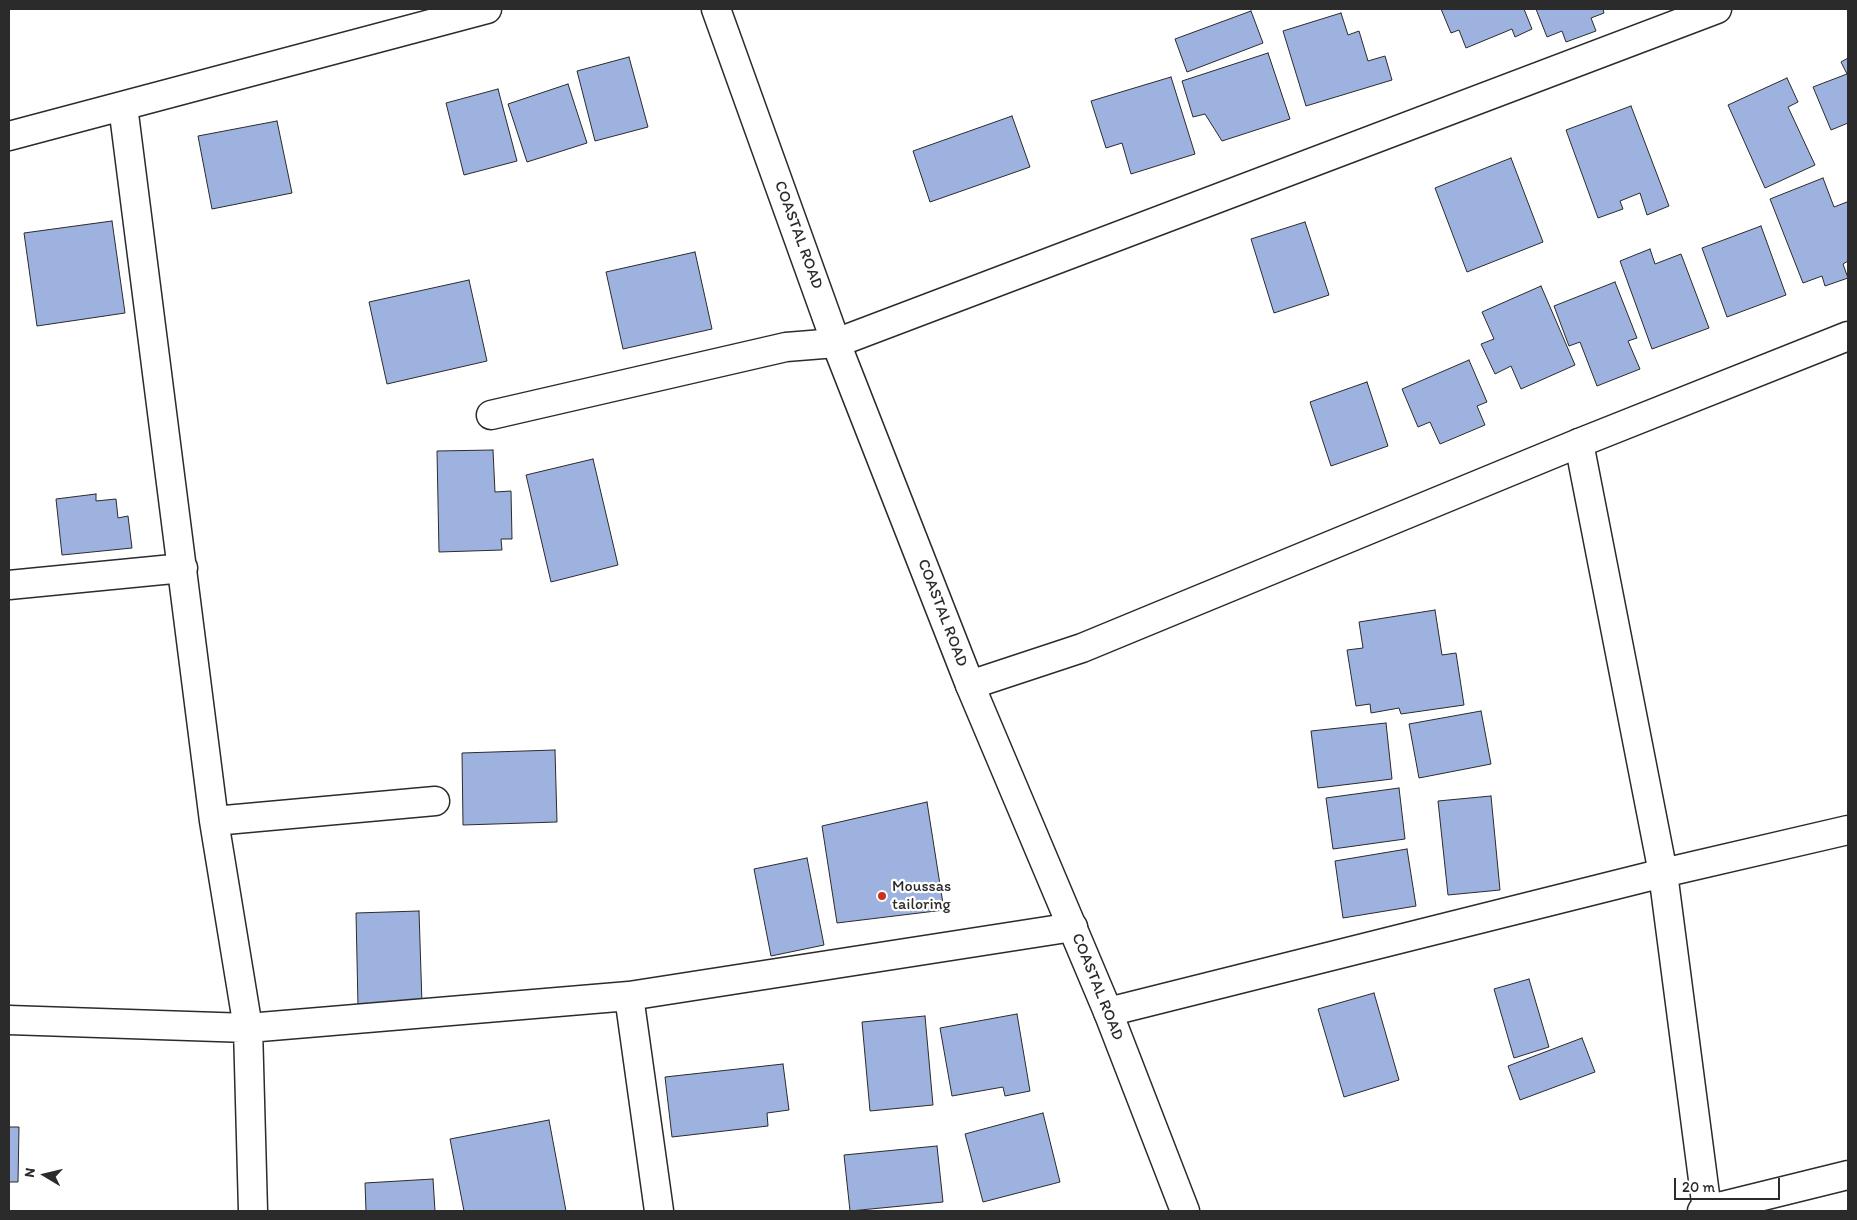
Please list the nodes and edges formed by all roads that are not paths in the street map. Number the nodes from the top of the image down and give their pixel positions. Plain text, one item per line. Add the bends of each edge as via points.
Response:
1 (487, 9) edge
2 (1717, 9) edge
3 (722, 10) edge
4 (123, 106) junction
5 (9, 136) edge
6 (1848, 336) edge
7 (836, 343) junction
8 (491, 415) dead end
9 (1579, 443) junction
10 (183, 568) junction
11 (9, 585) edge
12 (970, 685) junction
13 (436, 801) dead end
14 (214, 821) junction
15 (1848, 830) edge
16 (1663, 873) junction
17 (1073, 927) junction
18 (629, 996) junction
19 (1108, 1012) junction
20 (9, 1020) edge
21 (248, 1028) junction
22 (1848, 1175) edge
23 (1704, 1210) edge
24 (253, 1211) edge
25 (659, 1211) edge
26 (1185, 1211) edge

1 - 4 street
2 - 7 street
3 - 7 street, COASTAL ROAD
4 - 5 street
4 - 10 street
6 - 9 street
7 - 8 street via 786,348
7 - 12 street, COASTAL ROAD
9 - 12 street via 1082,648
9 - 16 street
10 - 11 street
10 - 14 street
12 - 17 street, COASTAL ROAD
13 - 14 street
14 - 21 street
15 - 16 street
16 - 19 street
16 - 23 street
17 - 18 street
17 - 19 street, COASTAL ROAD
18 - 21 street
18 - 25 street
19 - 26 street, COASTAL ROAD
20 - 21 street
21 - 24 street
22 - 23 street

